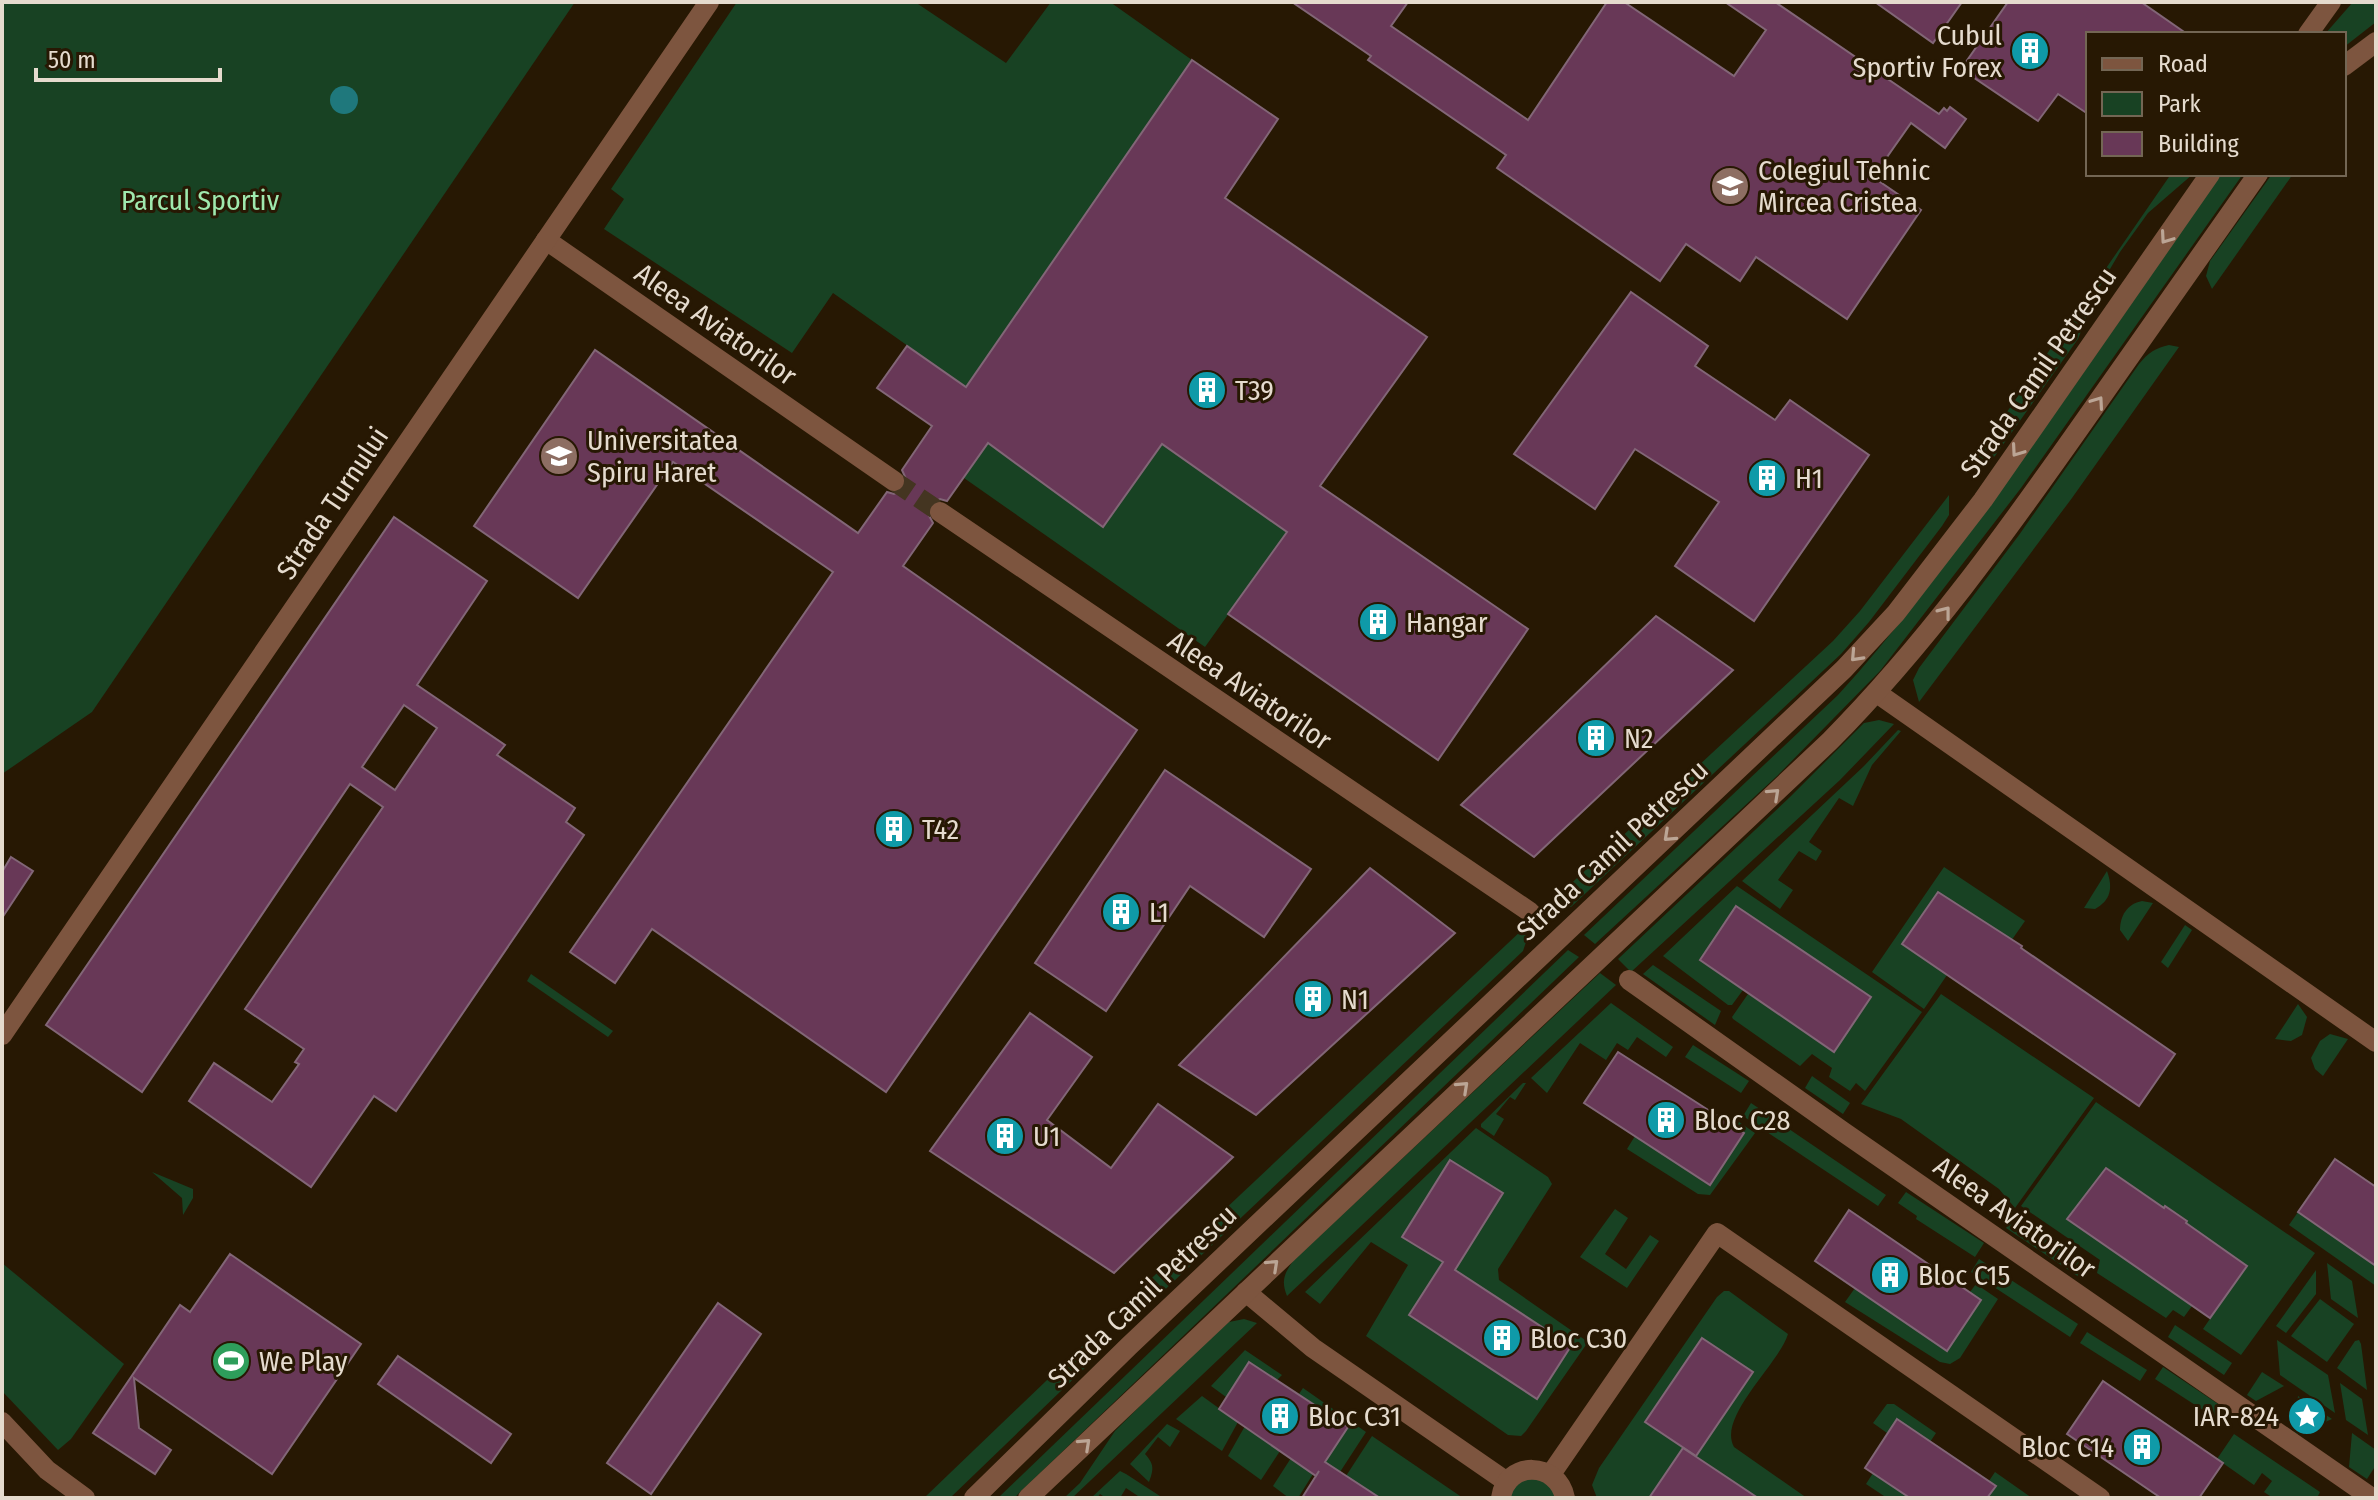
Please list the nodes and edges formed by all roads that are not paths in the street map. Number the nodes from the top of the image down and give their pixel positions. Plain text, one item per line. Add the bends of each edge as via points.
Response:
1 (709, 2) edge
2 (2331, 2) edge
3 (2309, 32) edge
4 (2376, 42) edge
5 (2346, 64) edge
6 (2209, 176) edge
7 (2257, 176) edge
8 (546, 240) junction
9 (894, 481) tunnel mouth
10 (940, 512) tunnel mouth
11 (1877, 693) junction
12 (1530, 912) dead end
13 (1629, 980) dead end
14 (2, 1035) edge
15 (2376, 1042) edge
16 (1246, 1292) junction
17 (2, 1422) edge
18 (1551, 1474) junction
19 (1504, 1490) edge
20 (85, 1498) edge
21 (974, 1498) edge
22 (1028, 1498) edge
23 (1565, 1498) edge
24 (2100, 1498) edge
25 (2372, 1498) edge

1 - 8 street, Strada Turnului
2 - 3 street
4 - 5 street
6 -> 21 street, Strada Camil Petrescu via 1983,500 1896,613 1854,658
11 -> 7 street via 2010,527
8 - 9 street, Aleea Aviatorilor
8 - 14 street, Strada Turnului
10 - 12 street, Aleea Aviatorilor
11 - 15 street
16 -> 11 street
13 - 25 street, Aleea Aviatorilor
16 - 19 street
22 -> 16 street
17 - 20 street via 47,1470
18 - 19 street via 1533,1469 1514,1475
18 - 23 street
18 - 24 street via 1717,1233

